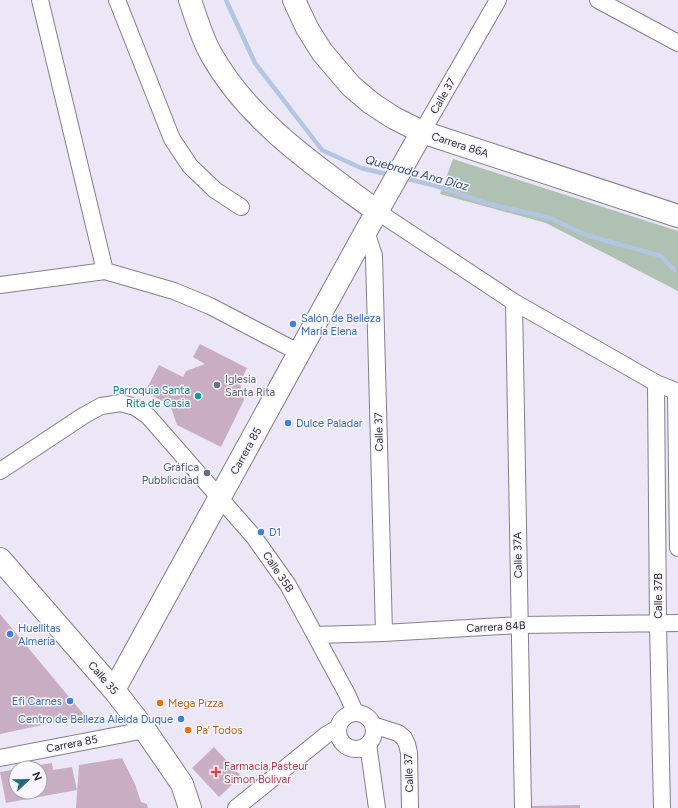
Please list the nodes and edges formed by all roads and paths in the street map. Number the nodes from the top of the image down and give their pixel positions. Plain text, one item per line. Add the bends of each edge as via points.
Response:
1 (40, 0) edge
2 (117, 0) edge
3 (190, 0) edge
4 (294, 0) edge
5 (498, 0) edge
6 (598, 0) edge
7 (678, 43) edge
8 (422, 132) junction
9 (381, 206) junction
10 (241, 207) dead end
11 (678, 216) edge
12 (366, 231) junction
13 (105, 271) junction
14 (0, 285) edge
15 (514, 302) junction
16 (300, 353) junction
17 (656, 383) junction
18 (677, 391) edge
19 (0, 471) edge
20 (220, 498) junction
21 (678, 548) edge
22 (0, 560) edge
23 (678, 623) edge
24 (658, 624) junction
25 (519, 625) junction
26 (384, 633) junction
27 (315, 635) junction
28 (114, 690) junction
29 (355, 712) junction
30 (373, 725) junction
31 (338, 728) junction
32 (145, 730) junction
33 (368, 744) junction
34 (0, 758) edge
35 (190, 808) edge
36 (236, 808) edge
37 (377, 808) edge
38 (410, 808) edge
39 (523, 808) edge
40 (662, 808) edge

1 - 13 street
2 - 10 street via 172,139 190,166 215,190
3 - 9 street via 210,53 245,102 300,155
4 - 8 street, Carrera 86A via 322,52 351,86 394,118
5 - 8 street, Calle 37
6 - 7 street
8 - 9 street, Calle 37
8 - 11 street, Carrera 86A
9 - 12 street, Carrera 85
9 - 15 street
12 - 16 street, Carrera 85
12 - 26 street, Calle 37 via 374,256
13 - 14 street
13 - 16 street via 174,291 210,306
15 - 17 street
15 - 25 street, Calle 37A
16 - 20 street, Carrera 85
17 - 18 street
17 - 24 street, Calle 37B
18 - 21 street
19 - 20 street, Calle 35B via 83,416 101,406 121,403 135,407 148,416
20 - 27 street, Calle 35B via 254,537 288,585
20 - 28 street, Carrera 85
22 - 28 street, Calle 35
23 - 24 street, Carrera 84B
24 - 25 street, Carrera 84B
24 - 40 street, Calle 37B
25 - 26 street, Carrera 84B
25 - 39 street, Calle 37A
26 - 27 street, Carrera 84B
27 - 29 street, Calle 35B
28 - 32 street, Calle 35
29 - 30 street via 366,716
29 - 31 street via 344,717
30 - 33 street via 374,735
30 - 38 street, Calle 37 via 398,733 407,744
31 - 33 street via 338,737 350,749 360,749
31 - 36 street
32 - 34 street, Carrera 85
32 - 35 street, Calle 35 via 182,784
33 - 37 street

